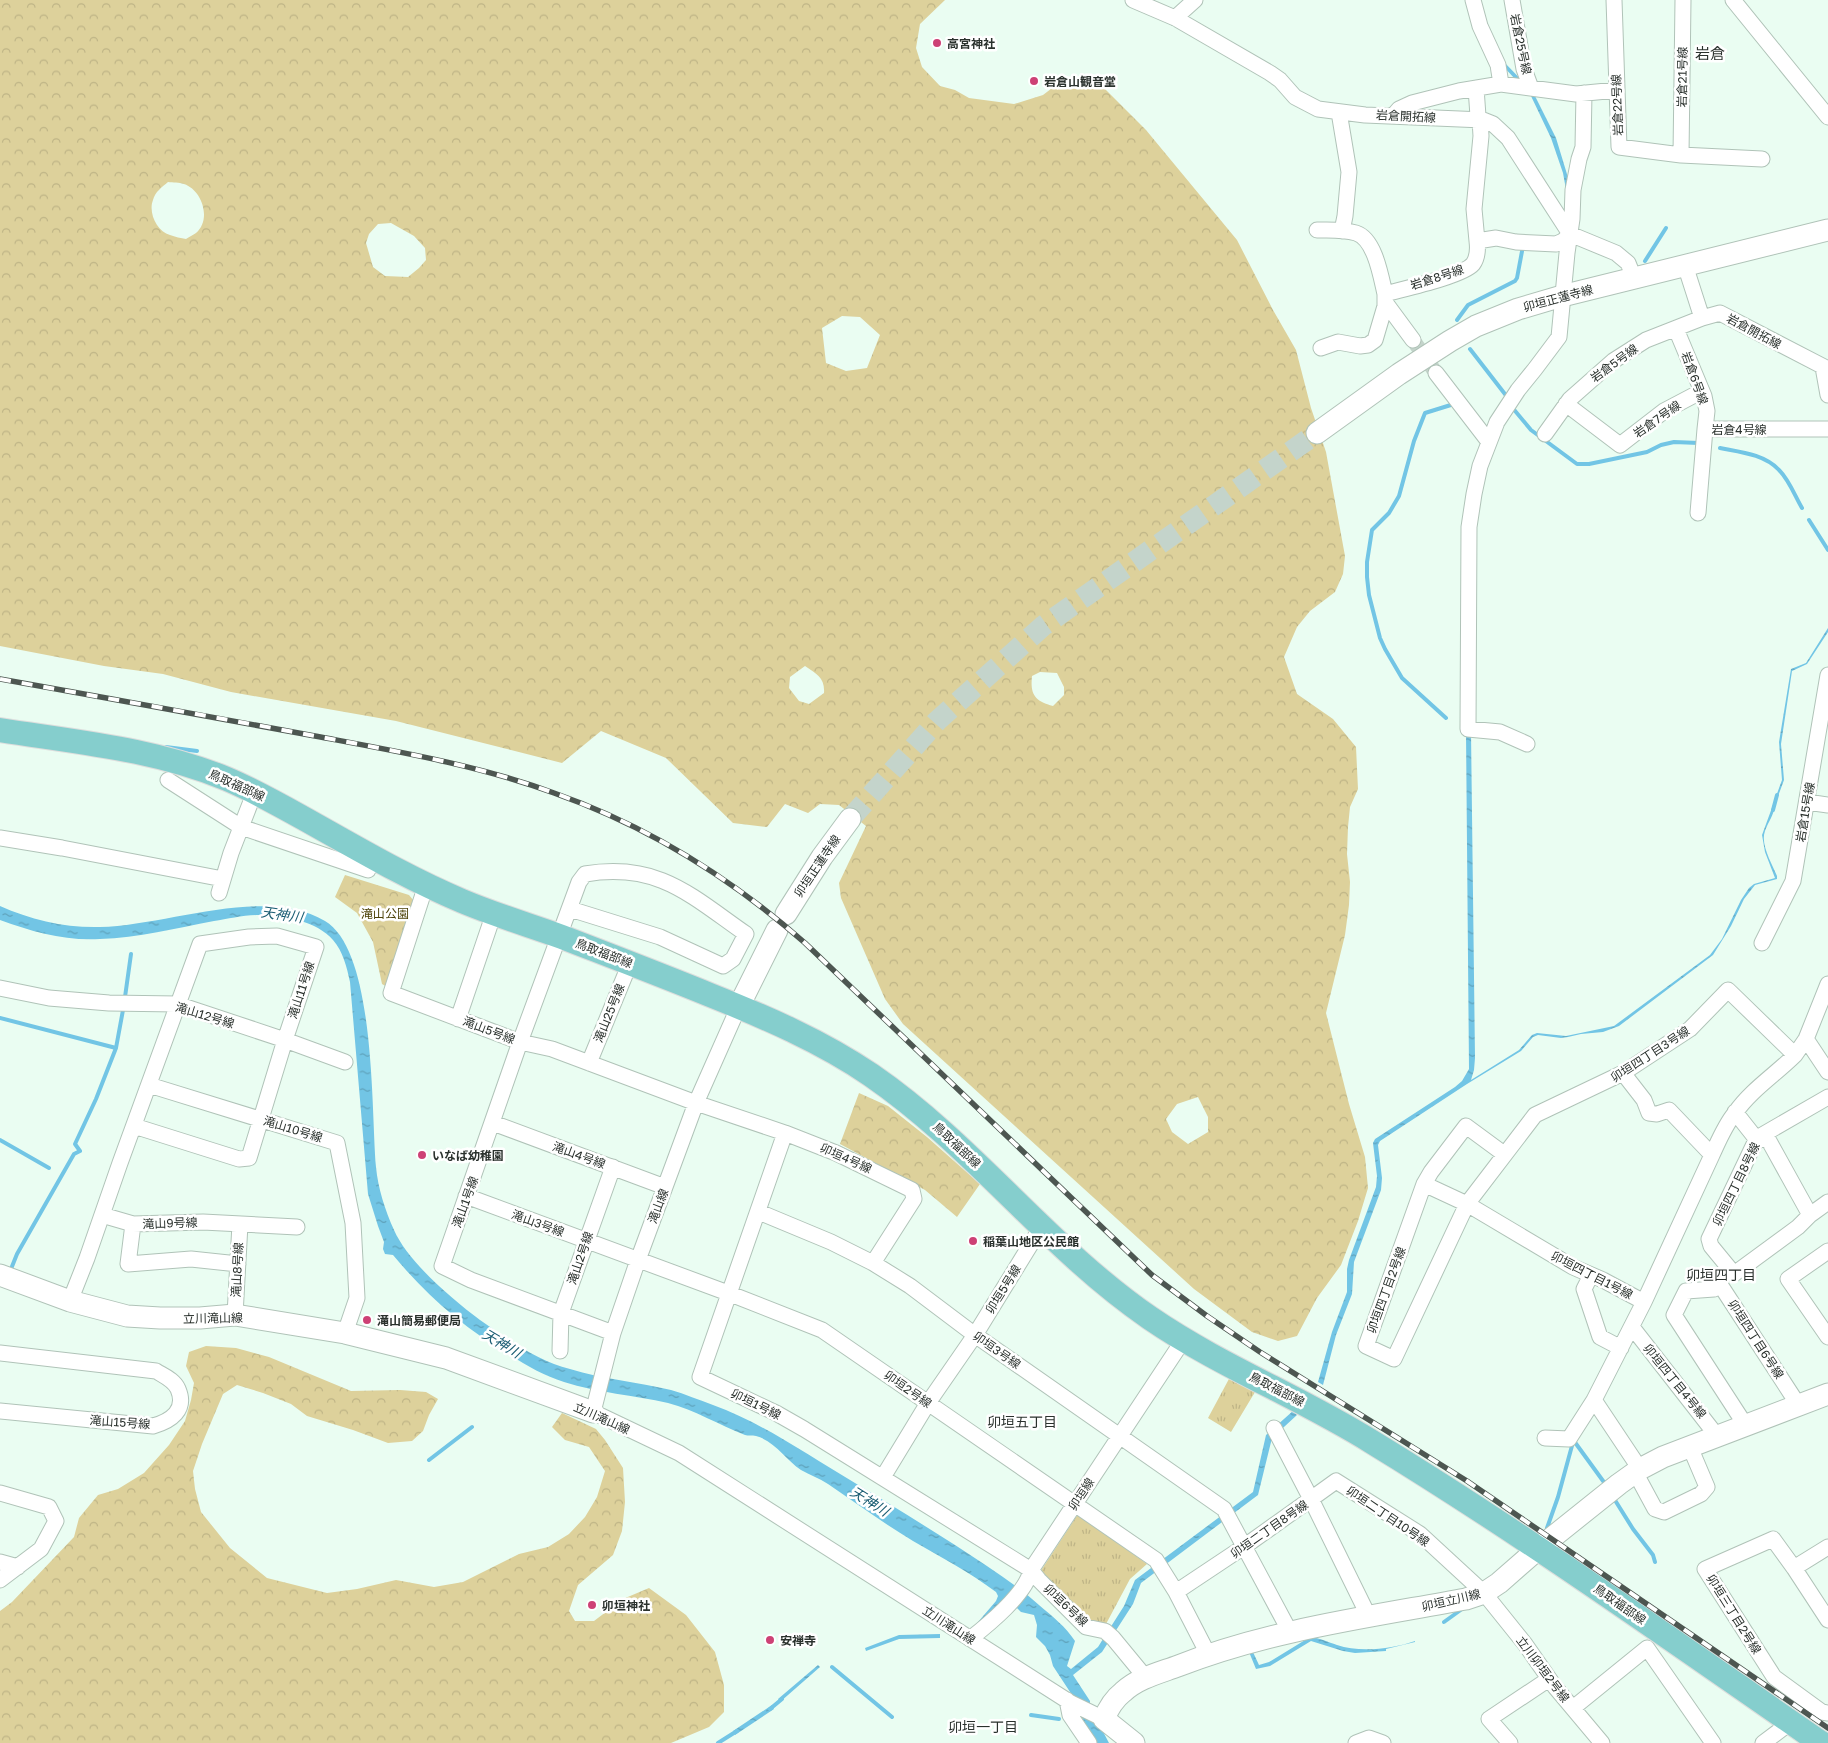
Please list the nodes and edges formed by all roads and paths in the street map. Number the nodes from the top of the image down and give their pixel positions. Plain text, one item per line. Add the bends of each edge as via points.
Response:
1 (1133, 0) edge
2 (1195, 0) edge
3 (1473, 0) edge
4 (1512, 0) edge
5 (1614, 0) edge
6 (1683, 0) edge
7 (1733, 0) edge
8 (1175, 18) junction
9 (1501, 84) junction
10 (1526, 87) junction
11 (1476, 88) junction
12 (1617, 90) junction
13 (1584, 93) junction
14 (1339, 112) junction
15 (1393, 116) junction
16 (1828, 117) edge
17 (1480, 120) junction
18 (1680, 155) junction
19 (1762, 160) dead end
20 (1317, 230) dead end
21 (1828, 230) edge
22 (1342, 231) junction
23 (1570, 234) junction
24 (1477, 241) junction
25 (1685, 266) junction
26 (1634, 278) junction
27 (1562, 296) junction
28 (1385, 298) junction
29 (1702, 318) junction
30 (1676, 330) junction
31 (1413, 340) tunnel mouth
32 (1321, 348) dead end
33 (1825, 368) edge
34 (1436, 372) tunnel mouth
35 (1702, 391) junction
36 (1828, 395) edge
37 (1566, 404) junction
38 (1705, 429) junction
39 (1828, 429) edge
40 (1317, 433) tunnel mouth
41 (1546, 434) dead end
42 (1489, 442) junction
43 (1698, 513) dead end
44 (1828, 675) edge
45 (1823, 724) edge
46 (0, 730) edge
47 (1527, 744) dead end
48 (168, 780) dead end
49 (254, 791) junction
50 (1807, 802) junction
51 (1828, 805) edge
52 (850, 819) tunnel mouth
53 (241, 828) junction
54 (0, 838) edge
55 (368, 870) dead end
56 (426, 885) junction
57 (570, 908) junction
58 (494, 913) junction
59 (746, 934) junction
60 (559, 936) junction
61 (1762, 943) dead end
62 (766, 949) junction
63 (630, 963) junction
64 (1828, 984) edge
65 (0, 988) edge
66 (177, 1004) junction
67 (739, 1006) junction
68 (458, 1018) junction
69 (1806, 1039) junction
70 (285, 1040) junction
71 (520, 1042) junction
72 (1795, 1055) junction
73 (345, 1062) dead end
74 (589, 1063) junction
75 (1828, 1072) edge
76 (1623, 1073) junction
77 (149, 1085) junction
78 (1828, 1097) edge
79 (696, 1103) junction
80 (1735, 1112) junction
81 (261, 1119) junction
82 (493, 1123) junction
83 (134, 1126) junction
84 (785, 1133) junction
85 (1757, 1138) junction
86 (1504, 1154) junction
87 (1712, 1154) junction
88 (613, 1167) junction
89 (1424, 1184) junction
90 (665, 1187) junction
91 (466, 1196) junction
92 (1828, 1202) edge
93 (1466, 1204) junction
94 (759, 1212) junction
95 (102, 1215) junction
96 (1810, 1215) junction
97 (133, 1224) junction
98 (240, 1224) junction
99 (1042, 1226) junction
100 (297, 1227) dead end
101 (586, 1241) junction
102 (1828, 1251) edge
103 (638, 1260) junction
104 (873, 1263) junction
105 (238, 1264) junction
106 (1734, 1274) junction
107 (0, 1275) edge
108 (1591, 1275) junction
109 (1721, 1286) junction
110 (728, 1293) junction
111 (70, 1300) junction
112 (1644, 1302) junction
113 (560, 1313) junction
114 (235, 1316) junction
115 (1632, 1327) junction
116 (345, 1333) junction
117 (613, 1333) junction
118 (975, 1335) junction
119 (1828, 1337) edge
120 (1184, 1339) junction
121 (1621, 1348) junction
122 (560, 1351) dead end
123 (0, 1353) edge
124 (1828, 1394) edge
125 (1594, 1400) junction
126 (595, 1403) junction
127 (928, 1403) junction
128 (1799, 1406) junction
129 (0, 1411) edge
130 (1746, 1426) junction
131 (1276, 1432) dead end
132 (1120, 1436) junction
133 (1717, 1436) junction
134 (1545, 1438) dead end
135 (1690, 1447) junction
136 (1637, 1470) junction
137 (882, 1477) junction
138 (0, 1493) edge
139 (1311, 1499) junction
140 (1074, 1504) junction
141 (1245, 1546) junction
142 (1828, 1547) edge
143 (1539, 1548) junction
144 (0, 1562) edge
145 (18, 1567) junction
146 (1794, 1568) junction
147 (1031, 1570) junction
148 (0, 1580) edge
149 (1176, 1592) junction
150 (1484, 1593) junction
151 (1369, 1617) junction
152 (1828, 1620) edge
153 (1290, 1632) junction
154 (1660, 1637) dead end
155 (970, 1639) junction
156 (1646, 1648) junction
157 (1208, 1654) junction
158 (1146, 1678) junction
159 (1549, 1678) junction
160 (1069, 1702) junction
161 (1573, 1708) junction
162 (1825, 1712) edge
163 (1101, 1718) junction
164 (1787, 1725) dead end
165 (1089, 1743) edge
166 (1134, 1743) edge
167 (1356, 1743) edge
168 (1383, 1743) edge
169 (1510, 1743) edge
170 (1602, 1743) edge
171 (1713, 1743) edge
172 (1763, 1743) edge
173 (1821, 1743) edge

1 - 8 street, 岩倉開拓線
2 - 8 street
3 - 9 street via 1480,26 1498,65
4 - 10 street, 岩倉25号線
5 - 12 street, 岩倉22号線
6 - 18 street, 岩倉21号線
7 - 16 street
8 - 14 street, 岩倉開拓線 via 1270,72 1304,103
9 - 10 street
9 - 11 street
10 - 13 street via 1550,92
11 - 15 street via 1412,103
11 - 17 street
12 - 13 street
12 - 18 street, 岩倉22号線 via 1618,147
13 - 23 street via 1583,147 1573,190
14 - 15 street, 岩倉開拓線
14 - 22 street via 1349,172
15 - 17 street, 岩倉開拓線
17 - 23 street, 岩倉開拓線 via 1493,124 1508,138
17 - 24 street via 1474,209
18 - 19 street, 岩倉22号線
20 - 22 street
21 - 25 street, 卯垣正蓮寺線
22 - 28 street via 1357,233 1369,244
23 - 24 street via 1556,244 1496,238
23 - 26 street via 1616,252 1628,263
23 - 27 street
24 - 28 street, 岩倉8号線 via 1478,254 1472,266
25 - 26 street, 卯垣正蓮寺線
25 - 29 street
26 - 27 street, 卯垣正蓮寺線
27 - 40 street, 卯垣正蓮寺線 via 1476,326 1399,374
27 - 42 street via 1559,337 1506,406
28 - 31 street
28 - 32 street via 1375,340 1368,345 1338,342
29 - 30 street, 岩倉5号線
29 - 33 street, 岩倉開拓線 via 1720,313
30 - 35 street, 岩倉6号線
30 - 37 street, 岩倉5号線 via 1646,340 1613,361
33 - 36 street
34 - 42 street
35 - 37 street, 岩倉7号線 via 1664,411 1620,445
35 - 38 street, 岩倉6号線 via 1707,411
37 - 41 street, 岩倉5号線
38 - 39 street, 岩倉4号線
38 - 43 street, 岩倉4号線
42 - 47 street via 1478,475 1469,527 1468,729 1500,732
44 - 45 street, 岩倉15号線
45 - 50 street, 岩倉15号線
46 - 49 main road, 鳥取福部線 via 159,757
48 - 53 street
49 - 53 street
49 - 56 main road, 鳥取福部線
50 - 51 street
50 - 61 street, 岩倉15号線 via 1793,880
52 - 62 street, 卯垣正蓮寺線 via 822,857
53 - 54 street via 221,886 62,848
53 - 55 street
56 - 58 main road, 鳥取福部線
56 - 68 street, 滝山5号線 via 384,990
57 - 59 street via 660,937 723,966 733,959
57 - 59 street, 滝山1号線 via 585,874 640,873 673,885
57 - 60 street, 滝山1号線
58 - 60 main road, 鳥取福部線
58 - 68 street
59 - 62 street
60 - 63 main road, 鳥取福部線
60 - 71 street, 滝山1号線
62 - 67 street, 卯垣正蓮寺線
63 - 67 main road, 鳥取福部線
63 - 74 street, 滝山25号線
64 - 69 street
65 - 66 street, 滝山12号線 via 49,998
66 - 70 street, 滝山12号線
66 - 70 street, 滝山11号線 via 200,944 277,936 317,944
66 - 77 street, 滝山11号線
67 - 79 street, 滝山線
67 - 99 main road, 鳥取福部線 via 812,1040 884,1084 942,1131
68 - 71 street, 滝山5号線
69 - 72 street
69 - 75 street
70 - 73 street, 滝山12号線
70 - 81 street, 滝山11号線
71 - 74 street, 滝山5号線 via 552,1049
71 - 82 street, 滝山1号線
72 - 76 street, 卯垣四丁目3号線 via 1728,990 1690,1030
72 - 80 street
74 - 79 street, 滝山5号線
76 - 86 street, 卯垣四丁目3号線 via 1535,1115
76 - 87 street via 1644,1100 1649,1113 1669,1110
77 - 81 street, 滝山10号線
77 - 83 street, 滝山11号線
78 - 85 street, 卯垣四丁目8号線
79 - 84 street, 卯垣4号線
79 - 90 street, 滝山線
80 - 85 street
80 - 87 street
81 - 83 street, 滝山11号線 via 249,1158 239,1159
81 - 116 street, 滝山10号線 via 337,1143 353,1222 357,1298
82 - 88 street, 滝山4号線
82 - 91 street, 滝山1号線
83 - 95 street, 滝山11号線
84 - 94 street, 卯垣1号線
84 - 104 street, 卯垣4号線 via 836,1152 912,1190 914,1199
85 - 96 street via 1769,1141
85 - 106 street, 卯垣四丁目8号線 via 1709,1239 1710,1246
86 - 89 street, 卯垣四丁目2号線 via 1466,1126
86 - 93 street, 卯垣四丁目3号線
87 - 112 street
88 - 90 street, 滝山4号線
88 - 101 street, 滝山2号線
89 - 93 street, 卯垣四丁目1号線
89 - 93 street, 卯垣四丁目2号線 via 1366,1346 1394,1359
90 - 103 street, 滝山線
91 - 101 street, 滝山3号線
91 - 113 street, 滝山1号線 via 442,1266
92 - 96 street
93 - 108 street, 卯垣四丁目1号線
94 - 104 street, 卯垣3号線
94 - 110 street, 卯垣1号線
95 - 97 street
95 - 111 street, 滝山11号線
96 - 106 street
97 - 98 street, 滝山9号線
97 - 105 street, 滝山9号線 via 128,1264 191,1259
98 - 100 street, 滝山9号線
98 - 105 street, 滝山8号線
99 - 118 street, 卯垣5号線
99 - 120 main road, 鳥取福部線 via 1121,1297
101 - 103 street, 滝山3号線
101 - 113 street, 滝山2号線
102 - 119 street via 1788,1279
103 - 110 street, 卯垣2号線
103 - 117 street, 滝山線
104 - 118 street, 卯垣3号線 via 910,1286
105 - 114 street, 滝山8号線
106 - 109 street
107 - 111 street, 立川滝山線
108 - 112 street, 卯垣四丁目1号線
108 - 121 street via 1584,1289 1600,1337
109 - 128 street, 卯垣四丁目6号線
109 - 130 street, 卯垣四丁目6号線 via 1686,1291 1674,1315
110 - 127 street, 卯垣2号線 via 822,1330
110 - 137 street, 卯垣1号線 via 700,1377 776,1413
111 - 114 street, 立川滝山線 via 127,1316
112 - 115 street, 卯垣四丁目1号線
113 - 117 street, 滝山1号線
113 - 122 street, 滝山2号線
114 - 116 street, 立川滝山線
115 - 121 street, 卯垣四丁目1号線
115 - 133 street, 卯垣四丁目4号線
116 - 126 street, 立川滝山線 via 446,1358
117 - 126 street, 滝山線
118 - 127 street, 卯垣5号線
118 - 132 street, 卯垣3号線
120 - 132 street, 卯垣線
120 - 143 main road, 鳥取福部線 via 1366,1438
121 - 125 street, 卯垣四丁目1号線
123 - 129 street, 滝山15号線 via 156,1371 178,1388 180,1401 172,1418 153,1426
124 - 128 street, 卯垣立川線
125 - 134 street, 卯垣四丁目1号線 via 1569,1439
125 - 136 street
126 - 155 street, 立川滝山線
127 - 137 street, 卯垣5号線
127 - 140 street, 卯垣2号線
128 - 130 street, 卯垣立川線
130 - 133 street, 卯垣立川線
131 - 139 street
132 - 140 street, 卯垣線
132 - 141 street, 卯垣3号線 via 1206,1494 1228,1514
133 - 135 street, 卯垣立川線
135 - 136 street, 卯垣立川線
135 - 136 street via 1707,1487 1701,1494 1664,1512 1654,1510
136 - 143 street, 卯垣立川線
137 - 147 street, 卯垣1号線
138 - 145 street via 49,1506 56,1521 41,1549
139 - 141 street, 卯垣二丁目8号線
139 - 150 street, 卯垣二丁目10号線 via 1336,1480 1420,1534
139 - 151 street, 卯垣二丁目8号線
140 - 147 street, 卯垣線
140 - 149 street, 卯垣2号線 via 1159,1565
141 - 149 street, 卯垣二丁目8号線
141 - 153 street
142 - 146 street
143 - 150 street, 卯垣立川線
143 - 173 main road, 鳥取福部線
144 - 145 street
145 - 148 street
146 - 152 street
146 - 162 street, 卯垣三丁目2号線 via 1773,1539 1705,1568 1774,1677
147 - 155 street, 卯垣線 via 1030,1578 998,1617
147 - 158 street, 卯垣6号線 via 1086,1627 1109,1635
149 - 157 street
150 - 151 street, 卯垣立川線
150 - 159 street, 立川卯垣2号線
151 - 153 street, 卯垣立川線
153 - 157 street, 卯垣立川線
154 - 156 street
155 - 160 street, 立川滝山線
156 - 161 street
156 - 171 street
157 - 158 street, 卯垣立川線
158 - 163 street, 卯垣立川線 via 1123,1692
159 - 161 street, 立川卯垣2号線
159 - 169 street via 1489,1720
160 - 163 street, 立川滝山線
160 - 165 street via 1070,1715
161 - 170 street, 立川卯垣2号線
163 - 166 street, 立川滝山線
164 - 172 street
167 - 168 street via 1369,1738

